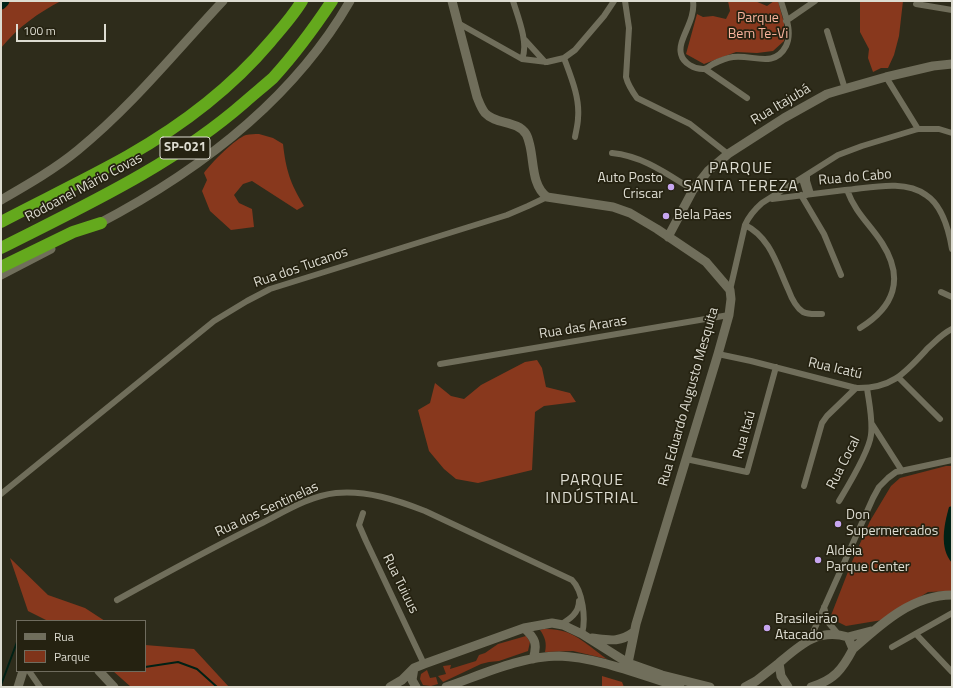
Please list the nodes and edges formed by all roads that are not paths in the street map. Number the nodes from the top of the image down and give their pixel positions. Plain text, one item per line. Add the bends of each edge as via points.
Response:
1 (223, 1) edge
2 (302, 1) edge
3 (332, 1) edge
4 (350, 1) edge
5 (452, 1) edge
6 (513, 1) edge
7 (614, 1) edge
8 (620, 1) edge
9 (624, 1) edge
10 (693, 1) edge
11 (781, 1) edge
12 (815, 1) edge
13 (916, 4) dead end
14 (952, 10) edge
15 (786, 21) junction
16 (458, 23) junction
17 (827, 31) dead end
18 (524, 40) junction
19 (564, 58) junction
20 (522, 59) junction
21 (545, 62) junction
22 (952, 64) edge
23 (706, 69) junction
24 (886, 77) junction
25 (845, 89) junction
26 (747, 98) dead end
27 (918, 129) junction
28 (952, 133) edge
29 (575, 137) dead end
30 (612, 153) dead end
31 (728, 154) junction
32 (804, 177) junction
33 (693, 190) junction
34 (847, 190) junction
35 (806, 195) junction
36 (547, 197) junction
37 (770, 199) junction
38 (1, 200) edge
39 (1, 222) edge
40 (101, 222) junction
41 (745, 225) junction
42 (668, 237) junction
43 (1, 248) edge
44 (952, 249) edge
45 (1, 267) edge
46 (1, 275) edge
47 (841, 275) dead end
48 (730, 290) junction
49 (941, 292) dead end
50 (952, 297) edge
51 (822, 314) dead end
52 (729, 315) junction
53 (860, 328) dead end
54 (952, 329) edge
55 (718, 354) junction
56 (440, 364) dead end
57 (776, 367) junction
58 (899, 378) junction
59 (856, 388) junction
60 (867, 388) junction
61 (940, 419) dead end
62 (871, 422) junction
63 (686, 459) junction
64 (952, 460) edge
65 (902, 471) junction
66 (804, 486) dead end
67 (1, 494) edge
68 (839, 502) dead end
69 (363, 513) dead end
70 (579, 595) junction
71 (952, 595) edge
72 (117, 600) dead end
73 (824, 607) junction
74 (952, 613) edge
75 (560, 625) junction
76 (524, 628) junction
77 (874, 630) junction
78 (634, 632) junction
79 (838, 634) junction
80 (916, 634) junction
81 (586, 636) junction
82 (848, 637) junction
83 (810, 639) junction
84 (892, 647) dead end
85 (853, 649) junction
86 (533, 659) junction
87 (628, 663) junction
88 (778, 663) junction
89 (424, 664) junction
90 (414, 668) junction
91 (23, 672) edge
92 (30, 672) edge
93 (100, 672) edge
94 (100, 672) edge
95 (952, 672) edge
96 (824, 685) edge
97 (18, 687) edge
98 (40, 687) edge
99 (107, 687) edge
100 (114, 687) edge
101 (390, 687) edge
102 (416, 687) edge
103 (446, 687) edge
104 (680, 687) edge
105 (710, 687) edge
106 (746, 687) edge
107 (788, 687) edge
108 (811, 687) edge

1 - 38 main road via 141,90 78,150
2 - 39 highway, Rodoanel Mário Covas / SP-021 via 252,62 177,125 128,156
3 - 43 highway, Rodoanel Mário Covas / SP-021 via 300,46 272,78 232,114 121,187
4 - 40 main road via 305,64 241,129 145,199
5 - 16 main road
6 - 18 street
7 - 19 street via 575,50
8 - 9 street
9 - 31 street via 629,28 626,77 637,98 690,124
10 - 23 street via 693,13 681,44 680,54 686,63
11 - 15 street
12 - 15 street
13 - 14 street
15 - 23 street via 788,39 783,50 776,56 770,59 735,56
16 - 20 street
16 - 36 main road via 482,109 492,118 519,128 526,134 535,180 538,188
17 - 25 street
18 - 20 street
18 - 21 street
19 - 21 street
19 - 29 street via 578,106
20 - 21 street
22 - 24 main road, Rua Itajubá
23 - 26 street
24 - 25 main road, Rua Itajubá
24 - 27 street
25 - 31 main road, Rua Itajubá via 827,94 805,106
27 - 28 street via 939,129
27 - 32 street via 850,150
30 - 33 street via 647,162
31 - 33 main road, Rua Itajubá via 708,171
32 - 35 street
32 - 37 street
33 - 42 main road, Rua Itajubá
34 - 35 street, Rua do Cabo
34 - 44 street, Rua do Cabo via 883,186 908,187 928,195 943,217
34 - 53 street via 856,211 883,244 894,277 892,295 886,305 874,319
35 - 37 street, Rua do Cabo
35 - 47 street
36 - 42 main road via 613,207 630,213
36 - 67 street, Rua dos Tucanos via 507,214 270,289 247,301 214,321
37 - 41 street via 755,209
40 - 45 highway via 72,232
40 - 46 main road
41 - 48 street
41 - 51 street via 762,237 775,258 798,308 804,312
42 - 48 main road via 706,262
48 - 52 main road, Rua Eduardo Augusto Mesquita
49 - 50 street
52 - 55 main road, Rua Eduardo Augusto Mesquita
52 - 56 street, Rua das Araras
54 - 58 street, Rua Icatú via 936,340
55 - 57 street, Rua Icatú
55 - 63 main road, Rua Eduardo Augusto Mesquita
57 - 59 street, Rua Icatú
57 - 63 street, Rua Itaú via 747,472
58 - 60 street, Rua Icatú
58 - 61 street
59 - 60 street, Rua Icatú
59 - 66 street via 822,423
60 - 62 street, Rua Cocal
62 - 65 street
62 - 68 street, Rua Cocal via 868,446
63 - 78 main road, Rua Eduardo Augusto Mesquita
64 - 65 street
65 - 73 street via 888,478 872,498
69 - 89 street, Rua Tuiuus via 359,525
70 - 72 street, Rua dos Sentinelas via 575,583 563,576 425,510 370,494 336,493 294,507
70 - 75 street via 578,610
70 - 81 street, Rua dos Sentinelas
71 - 77 main road via 920,601
73 - 79 street via 828,622
73 - 83 street
74 - 80 street
75 - 76 main road via 544,624
75 - 81 main road
76 - 86 main road via 535,641 536,651
76 - 89 main road
77 - 82 main road
77 - 85 main road
78 - 81 main road via 618,640
78 - 87 main road, Rua Eduardo Augusto Mesquita
79 - 82 main road
79 - 83 main road via 825,634
80 - 84 street
80 - 95 street
81 - 87 main road
82 - 85 main road
83 - 88 main road
85 - 96 main road via 842,668
86 - 103 main road
86 - 104 main road via 557,656 581,658
87 - 105 main road
88 - 106 main road
88 - 107 main road via 781,676
89 - 90 main road
90 - 101 main road
90 - 102 main road via 412,680
91 - 97 main road
92 - 98 street
93 - 99 main road
94 - 100 main road
96 - 108 main road

